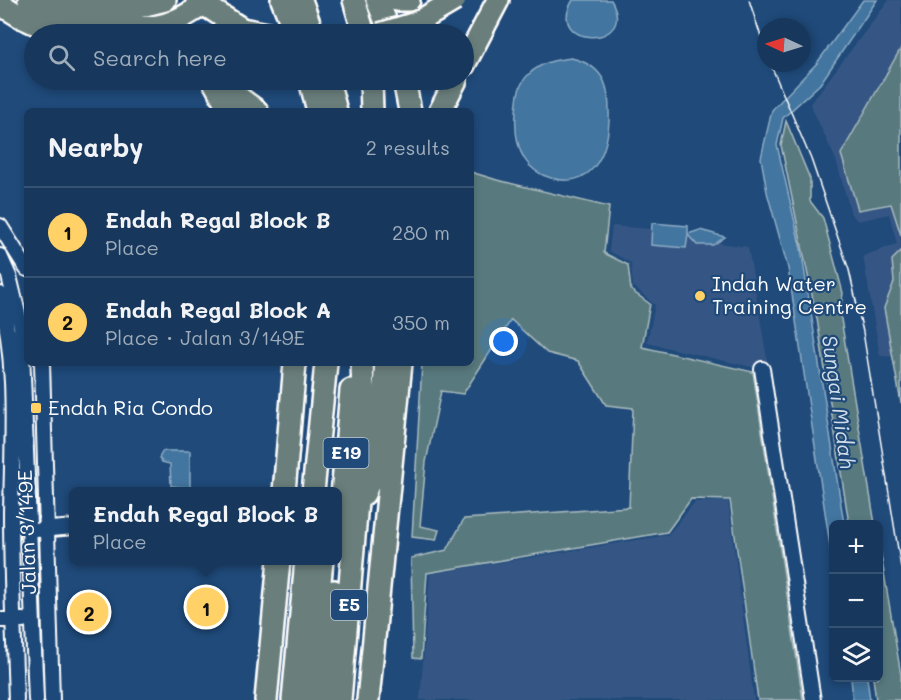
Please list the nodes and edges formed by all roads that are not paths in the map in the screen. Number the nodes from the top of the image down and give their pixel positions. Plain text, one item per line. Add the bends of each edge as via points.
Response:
1 (29, 0) edge
2 (55, 0) edge
3 (89, 0) edge
4 (166, 0) edge
5 (197, 0) edge
6 (210, 0) edge
7 (282, 0) edge
8 (301, 0) edge
9 (354, 0) edge
10 (377, 0) edge
11 (397, 0) edge
12 (409, 0) edge
13 (455, 0) edge
14 (498, 0) edge
15 (0, 4) edge
16 (36, 24) edge
17 (70, 24) edge
18 (119, 24) edge
19 (160, 24) edge
20 (181, 24) edge
21 (235, 24) edge
22 (292, 24) edge
23 (309, 24) edge
24 (361, 24) edge
25 (387, 24) edge
26 (413, 24) edge
27 (474, 46) edge
28 (219, 90) edge
29 (228, 90) edge
30 (313, 90) edge
31 (331, 90) edge
32 (371, 90) edge
33 (406, 90) edge
34 (451, 90) edge
35 (228, 108) edge
36 (253, 108) edge
37 (317, 108) edge
38 (335, 108) edge
39 (372, 108) edge
40 (409, 108) edge
41 (442, 108) edge
42 (0, 226) edge
43 (0, 256) edge
44 (24, 264) edge
45 (0, 294) edge
46 (42, 366) edge
47 (295, 366) edge
48 (326, 366) edge
49 (334, 366) edge
50 (354, 366) edge
51 (362, 366) edge
52 (386, 366) edge
53 (401, 366) edge
54 (762, 369) dead end
55 (284, 487) edge
56 (314, 487) edge
57 (328, 487) edge
58 (342, 497) edge
59 (357, 510) junction
60 (69, 527) edge
61 (47, 529) junction
62 (11, 530) junction
63 (30, 530) junction
64 (279, 565) edge
65 (306, 565) edge
66 (322, 565) edge
67 (336, 565) edge
68 (7, 620) edge
69 (34, 620) junction
70 (16, 700) edge
71 (36, 700) edge
72 (52, 700) edge
73 (266, 700) edge
74 (293, 700) edge
75 (309, 700) edge
76 (324, 700) edge
77 (340, 700) edge
78 (368, 700) edge
79 (813, 700) edge

1 - 17 highway
2 - 18 highway via 81,14
3 - 4 highway via 137,7
4 - 20 highway
5 - 21 highway
6 - 19 highway via 173,22
7 - 22 highway
8 - 23 highway
9 - 24 highway
10 - 25 highway
11 - 12 highway
13 - 26 highway, bridge
14 - 27 highway
15 - 16 highway
28 - 35 highway
29 - 36 highway
30 - 37 highway
31 - 38 highway
32 - 39 highway
33 - 40 highway
34 - 41 highway
42 - 44 street
43 - 63 street via 12,284 21,326
45 - 62 street via 8,336 12,403
46 - 61 street, Jalan 3/149E
47 - 55 highway
48 - 56 highway
49 - 57 highway, E19
50 - 58 highway, E19
51 - 59 highway, E5 via 364,421
52 - 59 highway via 377,465
53 - 78 highway
54 - 79 street
59 - 77 highway, E5
60 - 61 street
61 - 63 street
61 - 72 street, Jalan 3/149E
62 - 63 street
62 - 68 street
63 - 69 street
64 - 73 highway
65 - 74 highway, E5
66 - 75 highway
67 - 76 highway
68 - 69 street
68 - 70 street
69 - 71 street

